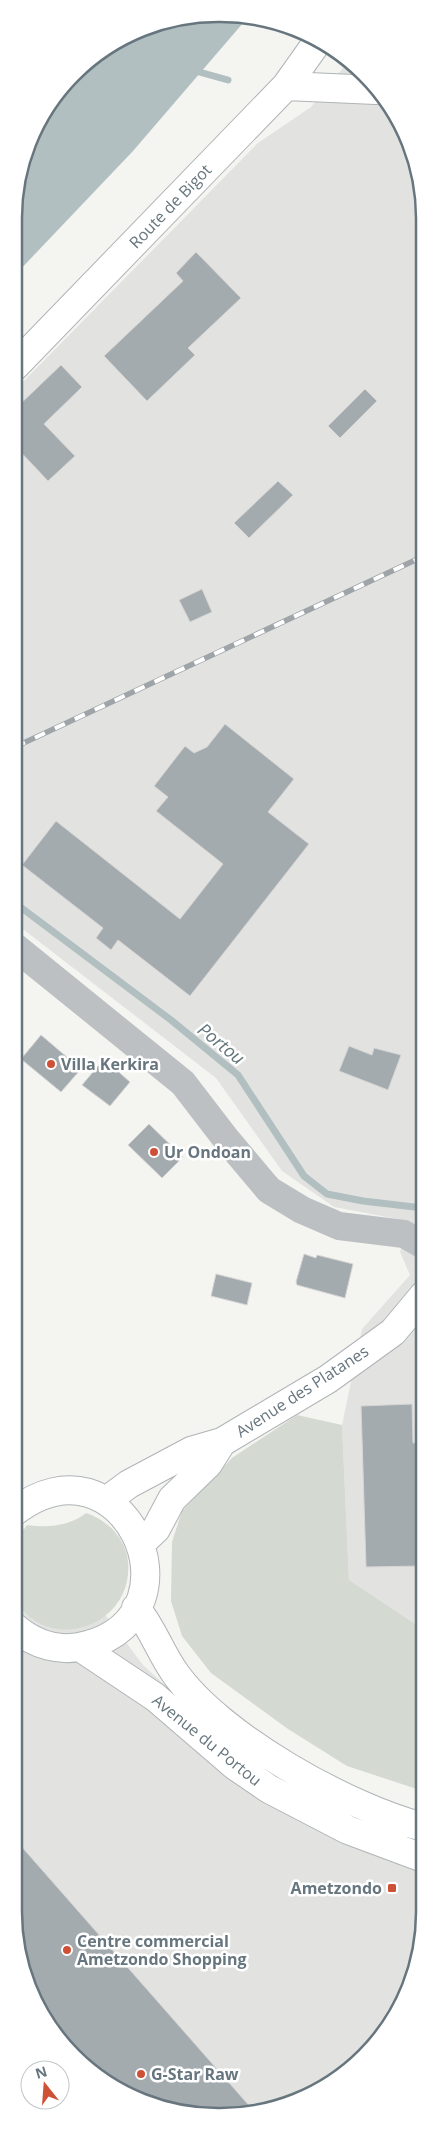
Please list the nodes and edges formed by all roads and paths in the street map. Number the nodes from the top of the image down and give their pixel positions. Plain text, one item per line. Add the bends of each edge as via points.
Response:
1 (314, 47) edge
2 (286, 86) junction
3 (367, 90) edge
4 (22, 359) edge
5 (22, 953) edge
6 (416, 1240) edge
7 (416, 1304) edge
8 (222, 1442) junction
9 (22, 1501) edge
10 (106, 1501) junction
11 (141, 1542) junction
12 (136, 1608) junction
13 (22, 1634) edge
14 (80, 1647) junction
15 (416, 1825) edge
16 (416, 1855) edge

1 - 2 main road, Route de Bigot
2 - 3 main road
2 - 4 main road, Route de Bigot
5 - 6 street via 183,1083 269,1190 302,1210 339,1226 404,1234
7 - 8 main road, Avenue des Platanes via 393,1332 328,1379
8 - 10 main road, Avenue des Platanes via 191,1450 129,1484
8 - 11 main road, Avenue des Platanes via 208,1464 172,1499 156,1529
9 - 10 main road via 67,1491
10 - 11 main road via 133,1526
11 - 12 main road via 144,1587
12 - 14 main road via 113,1634 97,1643
12 - 15 main road, Avenue du Portou via 150,1626 174,1673 211,1712 294,1770 328,1789
13 - 14 main road via 42,1644
14 - 16 main road, Avenue du Portou via 155,1698 269,1789 348,1830

